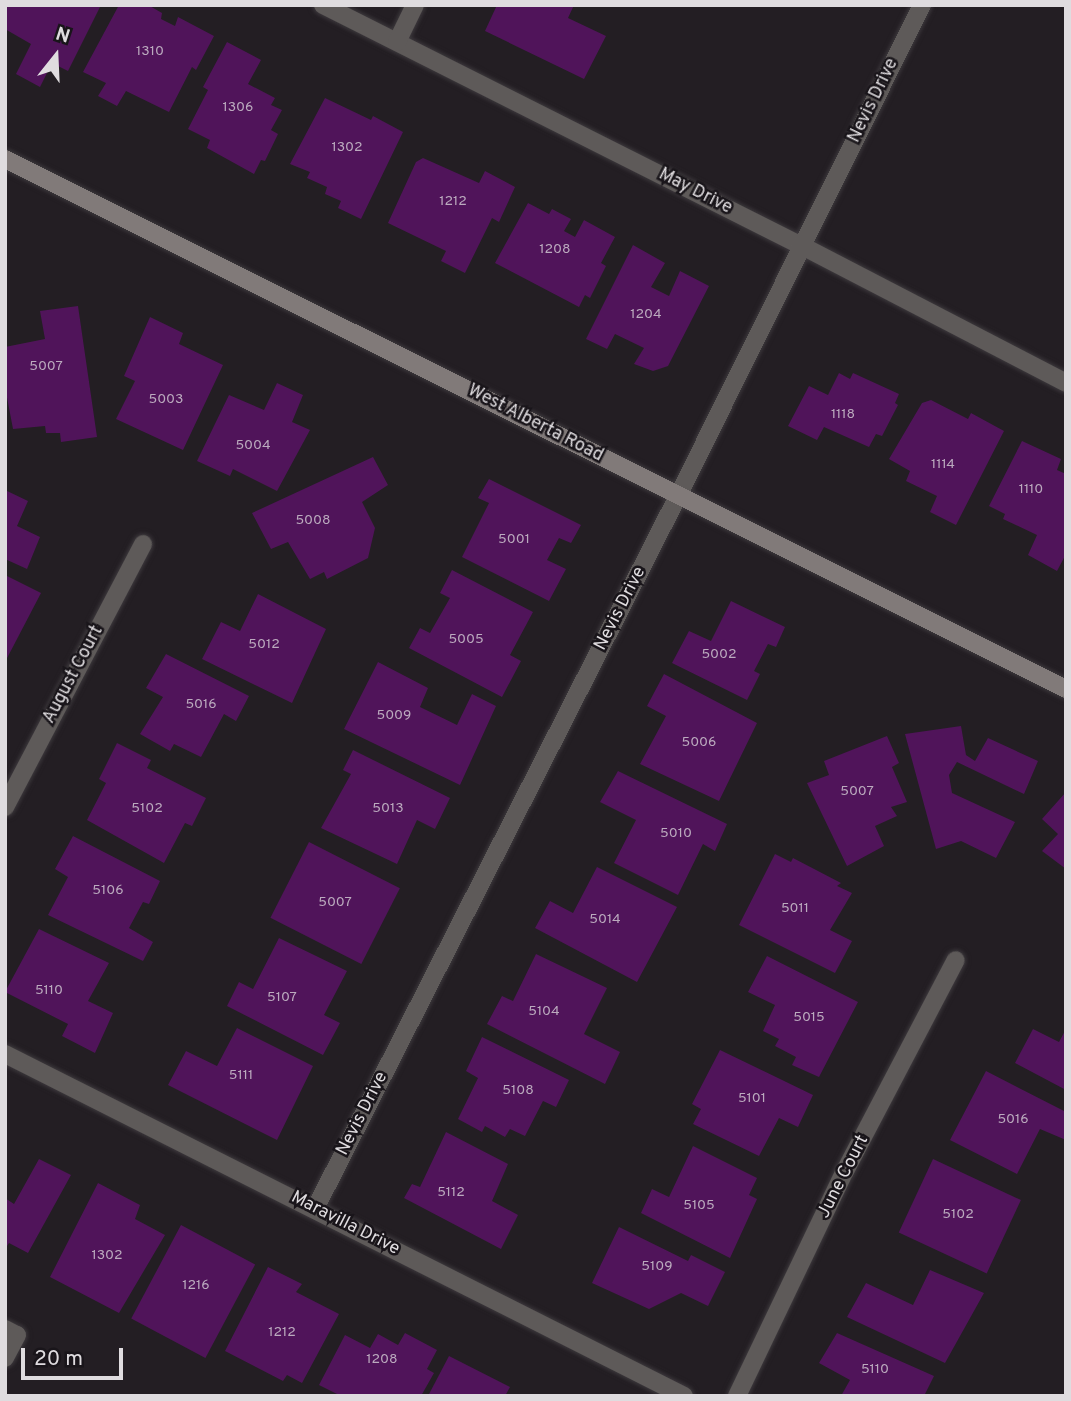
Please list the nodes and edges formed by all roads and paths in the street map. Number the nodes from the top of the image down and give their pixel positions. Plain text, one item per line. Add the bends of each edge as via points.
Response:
1 (323, 5) edge
2 (415, 5) edge
3 (922, 5) edge
4 (397, 42) junction
5 (5, 159) edge
6 (802, 246) junction
7 (1066, 383) edge
8 (678, 496) junction
9 (143, 544) dead end
10 (1066, 689) edge
11 (5, 807) edge
12 (956, 960) dead end
13 (5, 1054) edge
14 (315, 1209) junction
15 (5, 1329) edge
16 (5, 1358) edge
17 (684, 1396) edge
18 (737, 1396) edge

1 - 4 street, May Drive
2 - 4 street
3 - 6 street, Nevis Drive
4 - 6 street, May Drive
5 - 8 street, West Alberta Road
6 - 7 street, May Drive
6 - 8 street, Nevis Drive
8 - 10 street, West Alberta Road
8 - 14 street, Nevis Drive
9 - 11 street, August Court
12 - 18 street, June Court via 845,1171
13 - 14 street, Maravilla Drive
14 - 17 street, Maravilla Drive
15 - 16 street via 17,1335

